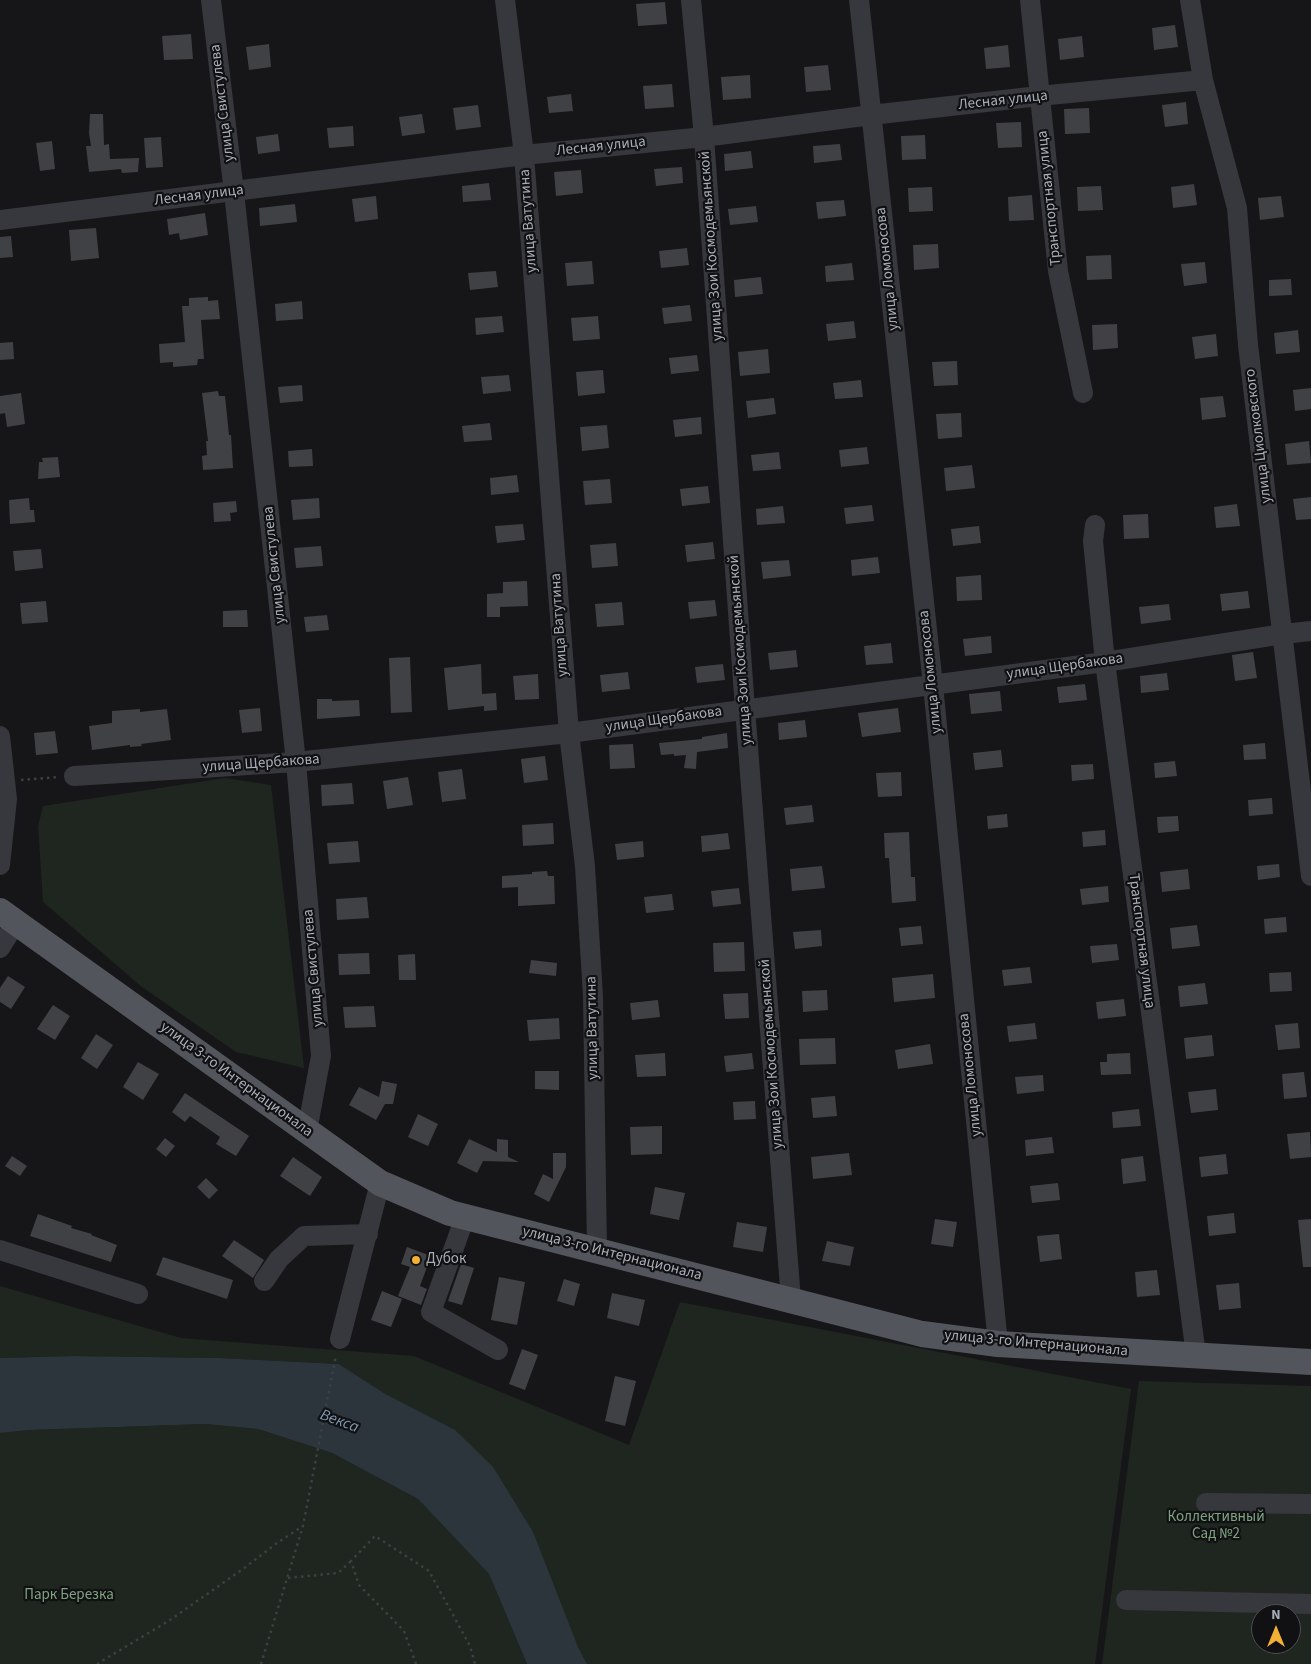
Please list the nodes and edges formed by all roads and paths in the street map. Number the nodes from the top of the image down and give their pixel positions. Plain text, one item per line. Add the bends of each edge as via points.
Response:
1 (211, 0) edge
2 (505, 0) edge
3 (691, 0) edge
4 (859, 0) edge
5 (1030, 0) edge
6 (1190, 0) edge
7 (1203, 80) junction
8 (1039, 96) junction
9 (871, 115) junction
10 (704, 137) junction
11 (524, 155) junction
12 (234, 192) junction
13 (0, 220) edge
14 (1083, 393) dead end
15 (1095, 525) dead end
16 (1311, 631) edge
17 (1283, 634) junction
18 (1105, 662) junction
19 (933, 685) junction
20 (746, 709) junction
21 (569, 733) junction
22 (0, 736) edge
23 (296, 762) junction
24 (74, 776) joint
25 (5, 781) junction
26 (0, 865) edge
27 (1311, 876) edge
28 (8, 917) edge
29 (0, 948) edge
30 (307, 1130) junction
31 (380, 1183) junction
32 (465, 1217) junction
33 (368, 1234) junction
34 (0, 1250) edge
35 (597, 1250) junction
36 (264, 1281) dead end
37 (138, 1294) dead end
38 (792, 1300) junction
39 (340, 1339) joint
40 (998, 1344) junction
41 (498, 1350) dead end
42 (1196, 1355) junction
43 (1311, 1362) edge
44 (1206, 1503) dead end
45 (1311, 1504) edge
46 (303, 1526) junction
47 (351, 1561) junction
48 (287, 1578) junction
49 (1126, 1600) dead end
50 (1311, 1604) edge
51 (97, 1664) edge
52 (261, 1664) edge
53 (416, 1664) edge
54 (475, 1664) edge

1 - 12 street, улица Свистулева
2 - 11 street, улица Ватутина
3 - 10 street, улица Зои Космодемьянской
4 - 9 street, улица Ломоносова
5 - 8 street, Транспортная улица
6 - 7 street, улица Циолковского
7 - 8 street, Лесная улица
7 - 17 street, улица Циолковского via 1237,208 1248,345
8 - 9 street, Лесная улица
8 - 14 street, Транспортная улица via 1058,271
9 - 10 street, Лесная улица
9 - 19 street, улица Ломоносова
10 - 11 street, Лесная улица
10 - 20 street, улица Зои Космодемьянской
11 - 12 street, Лесная улица
11 - 21 street, улица Ватутина
12 - 13 street, Лесная улица
12 - 23 street, улица Свистулева
15 - 18 street, Транспортная улица
16 - 17 street, улица Щербакова
17 - 18 street, улица Щербакова
17 - 27 street, улица Циолковского
18 - 19 street, улица Щербакова
18 - 42 street, Транспортная улица
19 - 20 street, улица Щербакова
19 - 40 street, улица Ломоносова
20 - 21 street, улица Щербакова
20 - 38 street, улица Зои Космодемьянской
21 - 23 street, улица Щербакова
21 - 35 street, улица Ватутина via 585,866 593,996
22 - 25 street
23 - 24 street, улица Щербакова
23 - 30 street, улица Свистулева via 321,1056
24 - 25 path
25 - 26 street
28 - 29 street
28 - 30 main road, улица 3-го Интернационала
30 - 31 main road, улица 3-го Интернационала
31 - 32 main road, улица 3-го Интернационала
31 - 33 street
32 - 35 main road, улица 3-го Интернационала
32 - 41 street via 431,1312
33 - 36 street via 304,1236 279,1259
33 - 39 street
34 - 37 street
35 - 38 main road, улица 3-го Интернационала
38 - 40 main road, улица 3-го Интернационала via 922,1334
39 - 46 path
40 - 42 main road, улица 3-го Интернационала
42 - 43 main road, улица 3-го Интернационала
44 - 45 street
46 - 48 path
46 - 51 path via 170,1620
47 - 48 path via 338,1573
47 - 53 path via 359,1585 404,1631
47 - 54 path via 375,1536 429,1571 470,1646
48 - 52 path
49 - 50 street

